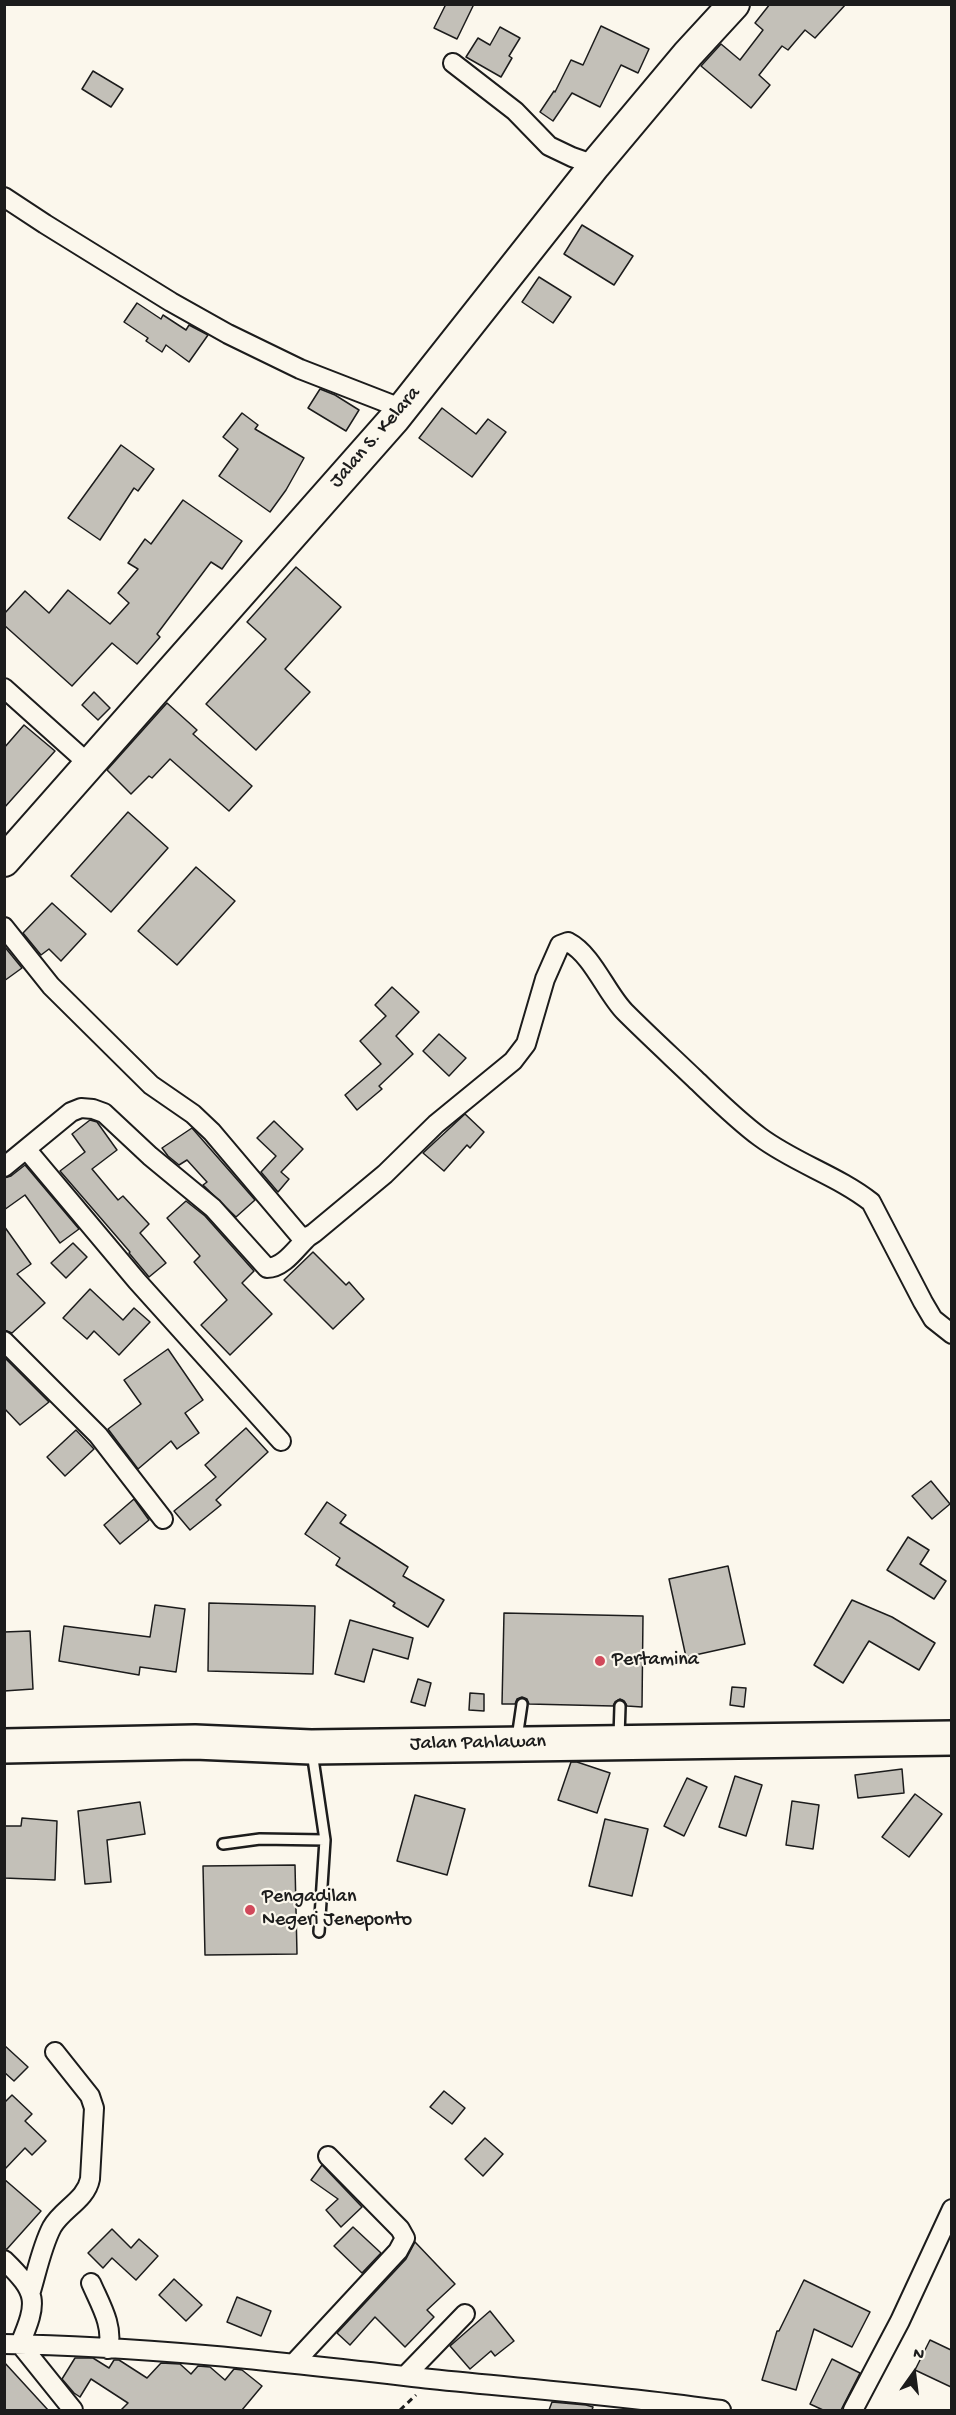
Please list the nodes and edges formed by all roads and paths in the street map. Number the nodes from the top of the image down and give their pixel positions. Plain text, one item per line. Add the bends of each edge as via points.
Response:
1 (734, 4) edge
2 (453, 63) dead end
3 (595, 165) junction
4 (4, 197) edge
5 (403, 409) junction
6 (4, 688) edge
7 (91, 766) junction
8 (4, 861) edge
9 (4, 927) edge
10 (27, 1150) junction
11 (4, 1167) edge
12 (308, 1237) junction
13 (951, 1334) edge
14 (4, 1341) edge
15 (281, 1441) dead end
16 (164, 1519) dead end
17 (522, 1704) dead end
18 (620, 1706) dead end
19 (951, 1738) edge
20 (620, 1742) junction
21 (517, 1743) junction
22 (4, 1746) edge
23 (311, 1747) junction
24 (325, 1840) junction
25 (223, 1844) dead end
26 (319, 1932) dead end
27 (54, 2052) dead end
28 (328, 2156) dead end
29 (951, 2209) edge
30 (4, 2260) edge
31 (91, 2283) dead end
32 (31, 2291) junction
33 (465, 2314) dead end
34 (12, 2344) edge
35 (108, 2349) junction
36 (295, 2362) junction
37 (405, 2376) junction
38 (73, 2410) edge
39 (721, 2410) edge
40 (853, 2410) edge

1 - 3 main road, Jalan S. Kelara
2 - 3 street via 515,111 549,146
3 - 5 main road, Jalan S. Kelara
4 - 5 street via 228,334 300,369
5 - 7 main road, Jalan S. Kelara
6 - 7 street
7 - 8 main road, Jalan S. Kelara
9 - 12 street via 51,986 151,1085 212,1132 300,1236
10 - 11 street
10 - 12 street via 71,1112 93,1109 104,1113 213,1208 267,1268 285,1260
10 - 15 street via 137,1281
12 - 13 street via 513,1061 526,1044 555,953 567,942 579,950 616,1003 752,1130 804,1165 871,1202 928,1311
14 - 16 street via 98,1435
17 - 21 lane
18 - 20 lane
19 - 20 highway, Jalan Pahlawan
20 - 21 highway, Jalan Pahlawan
21 - 23 highway, Jalan Pahlawan
22 - 23 highway, Jalan Pahlawan via 195,1742
23 - 24 lane
24 - 25 lane via 260,1839
24 - 26 lane
27 - 32 street via 90,2096 94,2108 90,2179 88,2188 52,2227
28 - 36 street via 405,2238 398,2251
29 - 40 street
30 - 32 street
31 - 35 street via 106,2317
32 - 34 street via 31,2310
33 - 37 street
34 - 35 street
34 - 38 street
35 - 36 street
36 - 37 street
37 - 39 street via 638,2398

